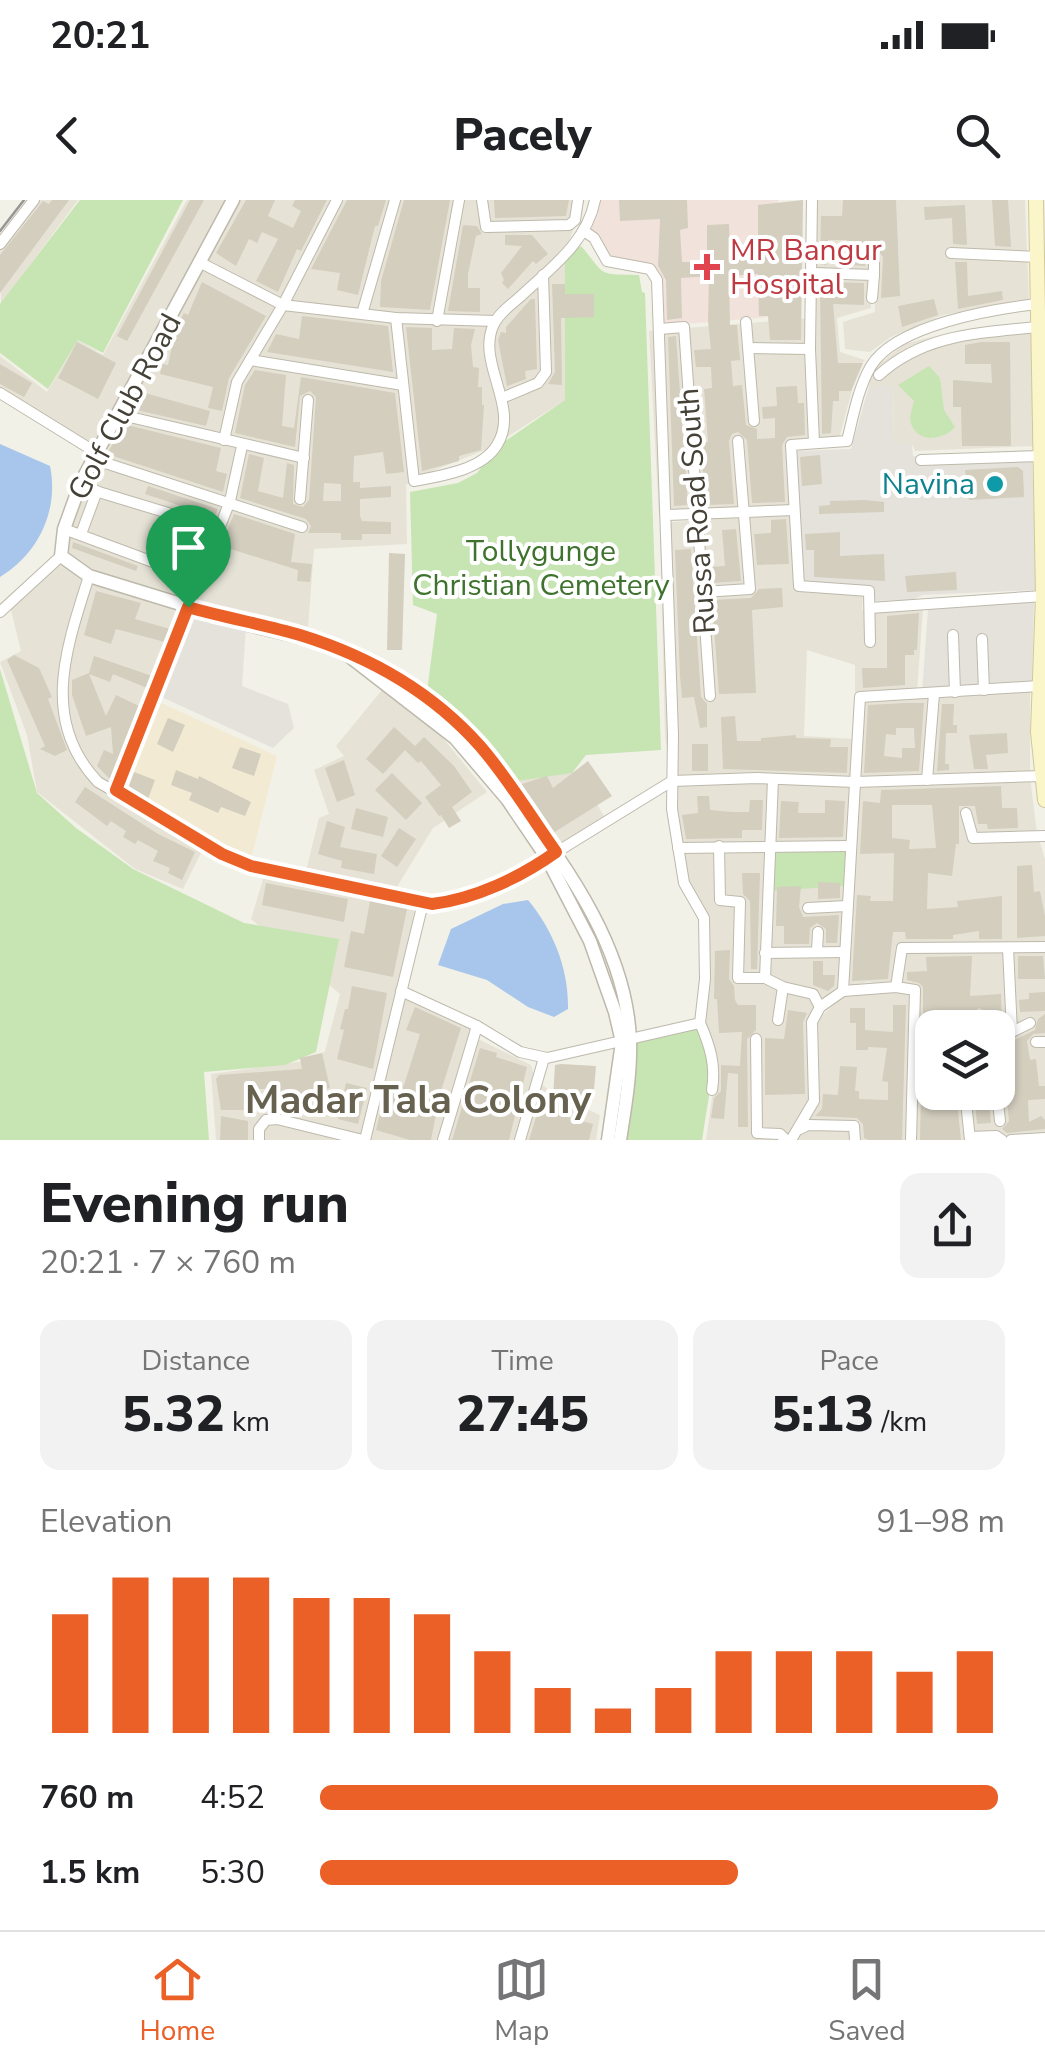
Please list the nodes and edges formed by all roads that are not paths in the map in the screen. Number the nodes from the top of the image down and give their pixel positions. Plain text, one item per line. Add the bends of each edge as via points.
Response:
1 (34, 200) edge
2 (234, 200) edge
3 (338, 200) edge
4 (394, 200) edge
5 (578, 200) edge
6 (595, 200) edge
7 (812, 200) edge
8 (1036, 200) edge
9 (471, 201) edge
10 (584, 230) junction
11 (0, 244) edge
12 (951, 253) dead end
13 (1040, 257) junction
14 (874, 258) dead end
15 (201, 263) junction
16 (813, 273) junction
17 (543, 275) junction
18 (874, 275) junction
19 (872, 298) dead end
20 (1038, 304) junction
21 (284, 305) junction
22 (362, 314) junction
23 (396, 318) junction
24 (437, 321) junction
25 (495, 321) junction
26 (746, 322) dead end
27 (1037, 327) junction
28 (659, 329) junction
29 (748, 348) junction
30 (810, 349) junction
31 (250, 360) junction
32 (879, 376) dead end
33 (404, 385) junction
34 (0, 394) edge
35 (502, 398) junction
36 (308, 400) dead end
37 (117, 414) junction
38 (754, 421) dead end
39 (224, 440) junction
40 (738, 440) dead end
41 (814, 443) junction
42 (242, 446) junction
43 (95, 456) junction
44 (1041, 456) junction
45 (304, 458) junction
46 (921, 460) dead end
47 (79, 486) junction
48 (97, 492) junction
49 (300, 499) dead end
50 (230, 501) junction
51 (794, 510) junction
52 (744, 513) junction
53 (700, 514) junction
54 (667, 516) junction
55 (302, 526) dead end
56 (64, 529) junction
57 (80, 534) junction
58 (61, 556) junction
59 (89, 576) junction
60 (703, 592) junction
61 (1044, 600) edge
62 (188, 607) junction
63 (870, 608) junction
64 (0, 612) edge
65 (953, 635) dead end
66 (982, 640) dead end
67 (870, 642) dead end
68 (1039, 686) junction
69 (984, 690) junction
70 (954, 692) junction
71 (934, 694) junction
72 (710, 696) dead end
73 (1042, 776) junction
74 (774, 780) junction
75 (926, 780) junction
76 (672, 781) junction
77 (854, 782) junction
78 (116, 790) junction
79 (1045, 800) edge
80 (966, 813) dead end
81 (1045, 836) edge
82 (719, 846) junction
83 (770, 846) junction
84 (850, 846) junction
85 (678, 848) junction
86 (551, 855) junction
87 (423, 903) junction
88 (847, 906) junction
89 (808, 908) dead end
90 (818, 932) dead end
91 (1045, 947) edge
92 (1008, 948) junction
93 (817, 951) junction
94 (845, 952) junction
95 (766, 953) junction
96 (765, 978) junction
97 (896, 987) junction
98 (784, 988) junction
99 (401, 991) junction
100 (844, 991) junction
101 (820, 1008) junction
102 (1011, 1010) edge
103 (778, 1020) dead end
104 (700, 1022) junction
105 (1030, 1023) dead end
106 (476, 1026) junction
107 (1015, 1030) edge
108 (914, 1033) joint
109 (756, 1039) dead end
110 (626, 1041) junction
111 (544, 1058) junction
112 (712, 1090) dead end
113 (968, 1110) edge
114 (999, 1110) edge
115 (1000, 1120) dead end
116 (800, 1130) junction
117 (970, 1138) edge
118 (1045, 1138) edge
119 (259, 1140) edge
120 (364, 1140) edge
121 (443, 1140) edge
122 (520, 1140) edge
123 (608, 1140) edge
124 (620, 1140) edge
125 (788, 1140) edge
126 (856, 1140) edge
127 (911, 1140) edge
128 (1002, 1140) edge
129 (1010, 1140) edge

1 - 11 street
2 - 15 street, Golf Club Road
3 - 21 street
4 - 22 street
5 - 9 street via 570,225 486,227
6 - 10 street
7 - 16 street
8 - 13 main road
9 - 24 street
10 - 17 street
10 - 28 street via 606,261 654,274
12 - 13 street
13 - 20 main road
14 - 18 street
15 - 21 street
15 - 37 street, Golf Club Road
16 - 18 street
16 - 30 street
17 - 25 street
17 - 35 street via 546,372 538,383
18 - 19 street
20 - 27 main road
20 - 41 street via 965,316 912,334 872,363 848,441
21 - 22 street
21 - 31 street
22 - 23 street
23 - 24 street
23 - 33 street
24 - 25 street
25 - 35 street via 491,356
26 - 29 street
27 - 32 street via 963,335 914,350
27 - 44 main road
28 - 53 street, Russa Road South via 684,327
28 - 54 street
29 - 30 street
29 - 38 street
30 - 41 street
31 - 33 street
31 - 39 street via 237,382
33 - 35 street via 414,481 450,475 488,456 501,439
34 - 43 street
36 - 45 street
37 - 39 street
37 - 43 street, Golf Club Road
39 - 42 street
40 - 52 street
41 - 51 street via 790,448
42 - 45 street
42 - 50 street
43 - 47 street, Golf Club Road
43 - 50 street
44 - 46 street
44 - 61 main road
45 - 49 street
47 - 48 street
47 - 56 street, Golf Club Road
48 - 57 street
48 - 57 street via 191,520 172,569
50 - 55 street
50 - 62 street
51 - 52 street
51 - 63 street via 799,586 868,590
52 - 53 street
52 - 60 street via 750,590
53 - 54 street
53 - 60 street, Russa Road South
54 - 76 street
56 - 57 street
56 - 58 street, Golf Club Road
58 - 59 street
58 - 64 street
59 - 62 street
59 - 78 street via 65,657 62,696 84,767
60 - 72 street, Russa Road South
61 - 63 street
61 - 68 main road
62 - 78 street
62 - 86 street via 294,634 383,668 454,719 482,749
63 - 67 street
65 - 70 street
66 - 69 street
68 - 69 street
68 - 73 main road
69 - 70 street
70 - 71 street
71 - 75 street
71 - 77 street via 860,697
73 - 75 street
73 - 79 main road
74 - 76 street
74 - 77 street
74 - 83 street
75 - 77 street
76 - 85 street
76 - 86 street
77 - 84 street
78 - 87 street via 251,866
80 - 81 street via 973,838
82 - 83 street
82 - 85 street
82 - 96 street via 720,900 740,902 738,978
83 - 84 street
83 - 95 street
84 - 88 street
85 - 104 street via 684,883 704,918
86 - 87 street via 456,902
86 - 110 street via 604,936 624,1005
87 - 99 street
88 - 89 street
88 - 94 street
90 - 93 street
91 - 92 street
92 - 97 street via 902,948
92 - 102 street
93 - 94 street
93 - 95 street
94 - 100 street
95 - 96 street
96 - 98 street
97 - 100 street
97 - 108 street via 915,990
98 - 101 street via 813,994
98 - 103 street
99 - 106 street
99 - 120 street
100 - 101 street
101 - 116 street via 812,1022 814,1101
104 - 110 street
104 - 112 street via 710,1044
105 - 107 street
106 - 111 street
106 - 121 street
108 - 127 street
109 - 125 street via 757,1133
110 - 111 street
110 - 123 street
110 - 124 street
111 - 122 street
113 - 117 street
114 - 115 street
116 - 125 street
116 - 126 street via 854,1126
117 - 128 street
118 - 129 street
119 - 120 street via 266,1120 277,1118

